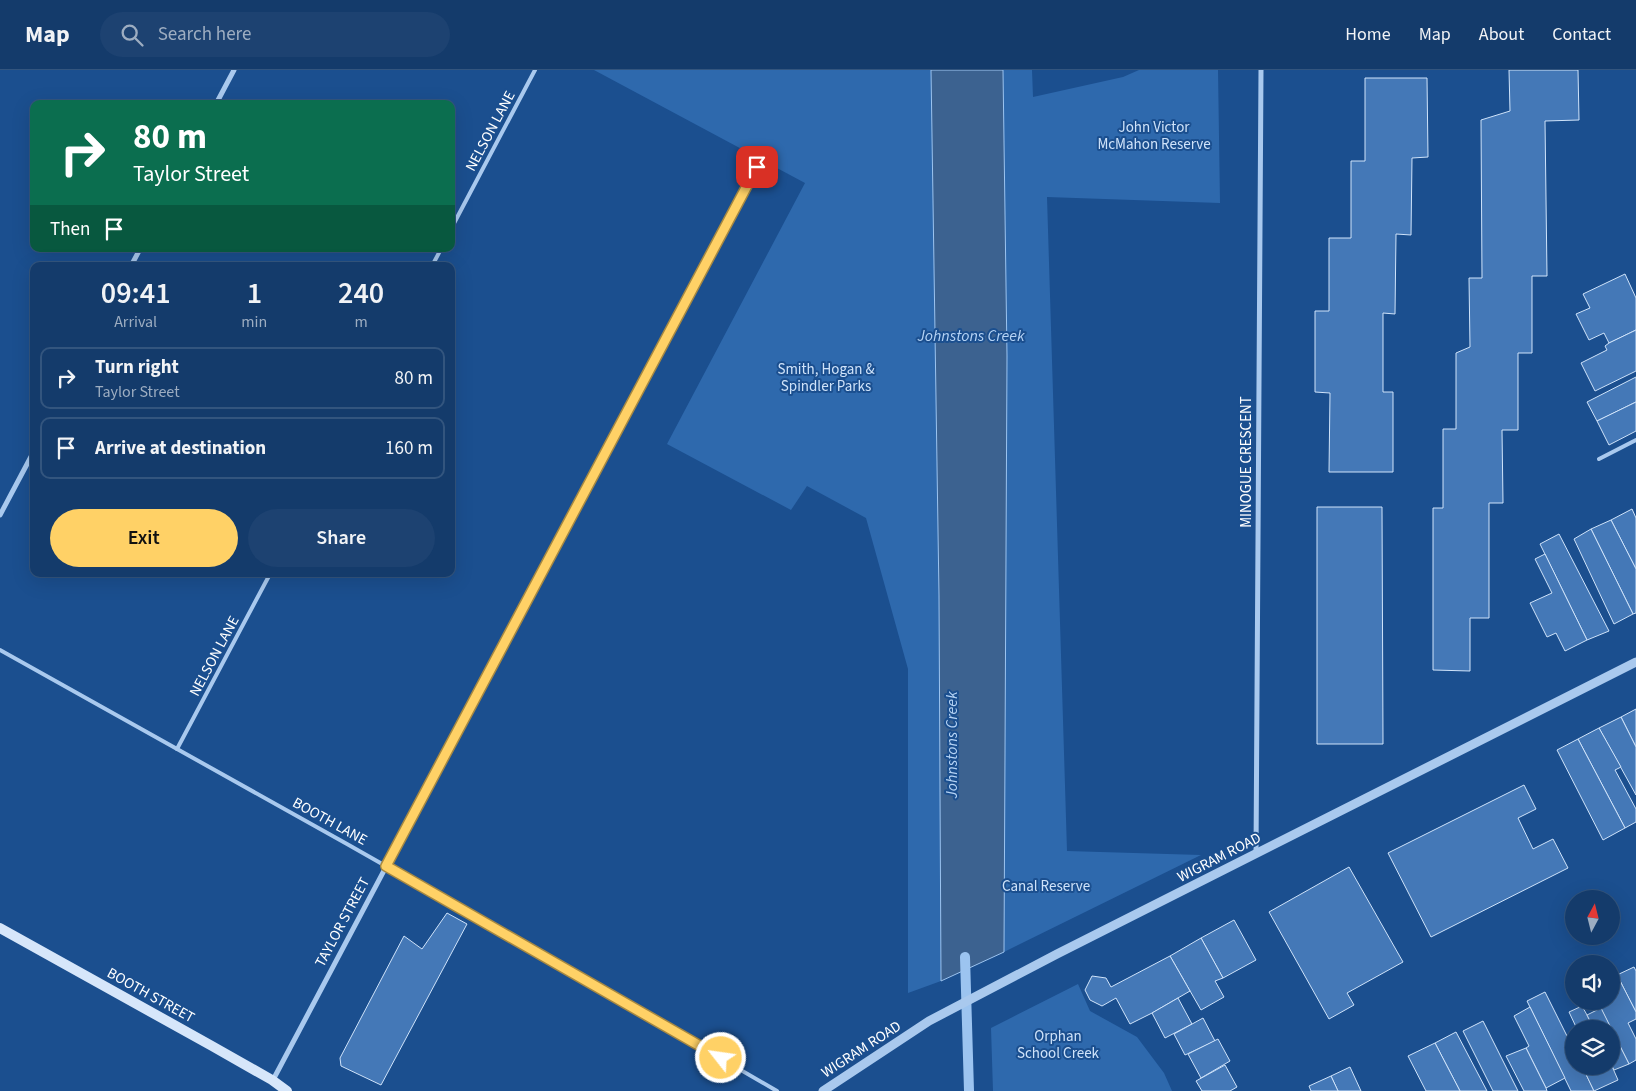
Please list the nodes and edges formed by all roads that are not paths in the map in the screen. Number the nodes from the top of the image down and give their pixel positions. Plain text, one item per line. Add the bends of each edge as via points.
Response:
1 (234, 70) edge
2 (535, 70) edge
3 (1261, 70) edge
4 (218, 100) edge
5 (757, 167) dead end
6 (455, 222) edge
7 (1636, 440) edge
8 (30, 459) edge
9 (1599, 459) dead end
10 (0, 515) edge
11 (268, 577) edge
12 (0, 650) edge
13 (1636, 662) edge
14 (178, 748) junction
15 (1256, 854) junction
16 (386, 866) junction
17 (0, 928) edge
18 (272, 1080) junction
19 (286, 1091) edge
20 (777, 1091) edge
21 (823, 1091) edge

1 - 4 street
2 - 6 lane, NELSON LANE
3 - 15 street, MINOGUE CRESCENT
5 - 16 street, TAYLOR STREET
7 - 9 lane
8 - 10 street
11 - 14 lane, NELSON LANE
12 - 14 lane, BOOTH LANE
13 - 15 street, WIGRAM ROAD
14 - 16 lane, BOOTH LANE
15 - 21 street, WIGRAM ROAD via 929,1021
16 - 18 street, TAYLOR STREET
16 - 20 lane, BOOTH LANE
17 - 18 main road, BOOTH STREET
18 - 19 main road, BOOTH STREET

